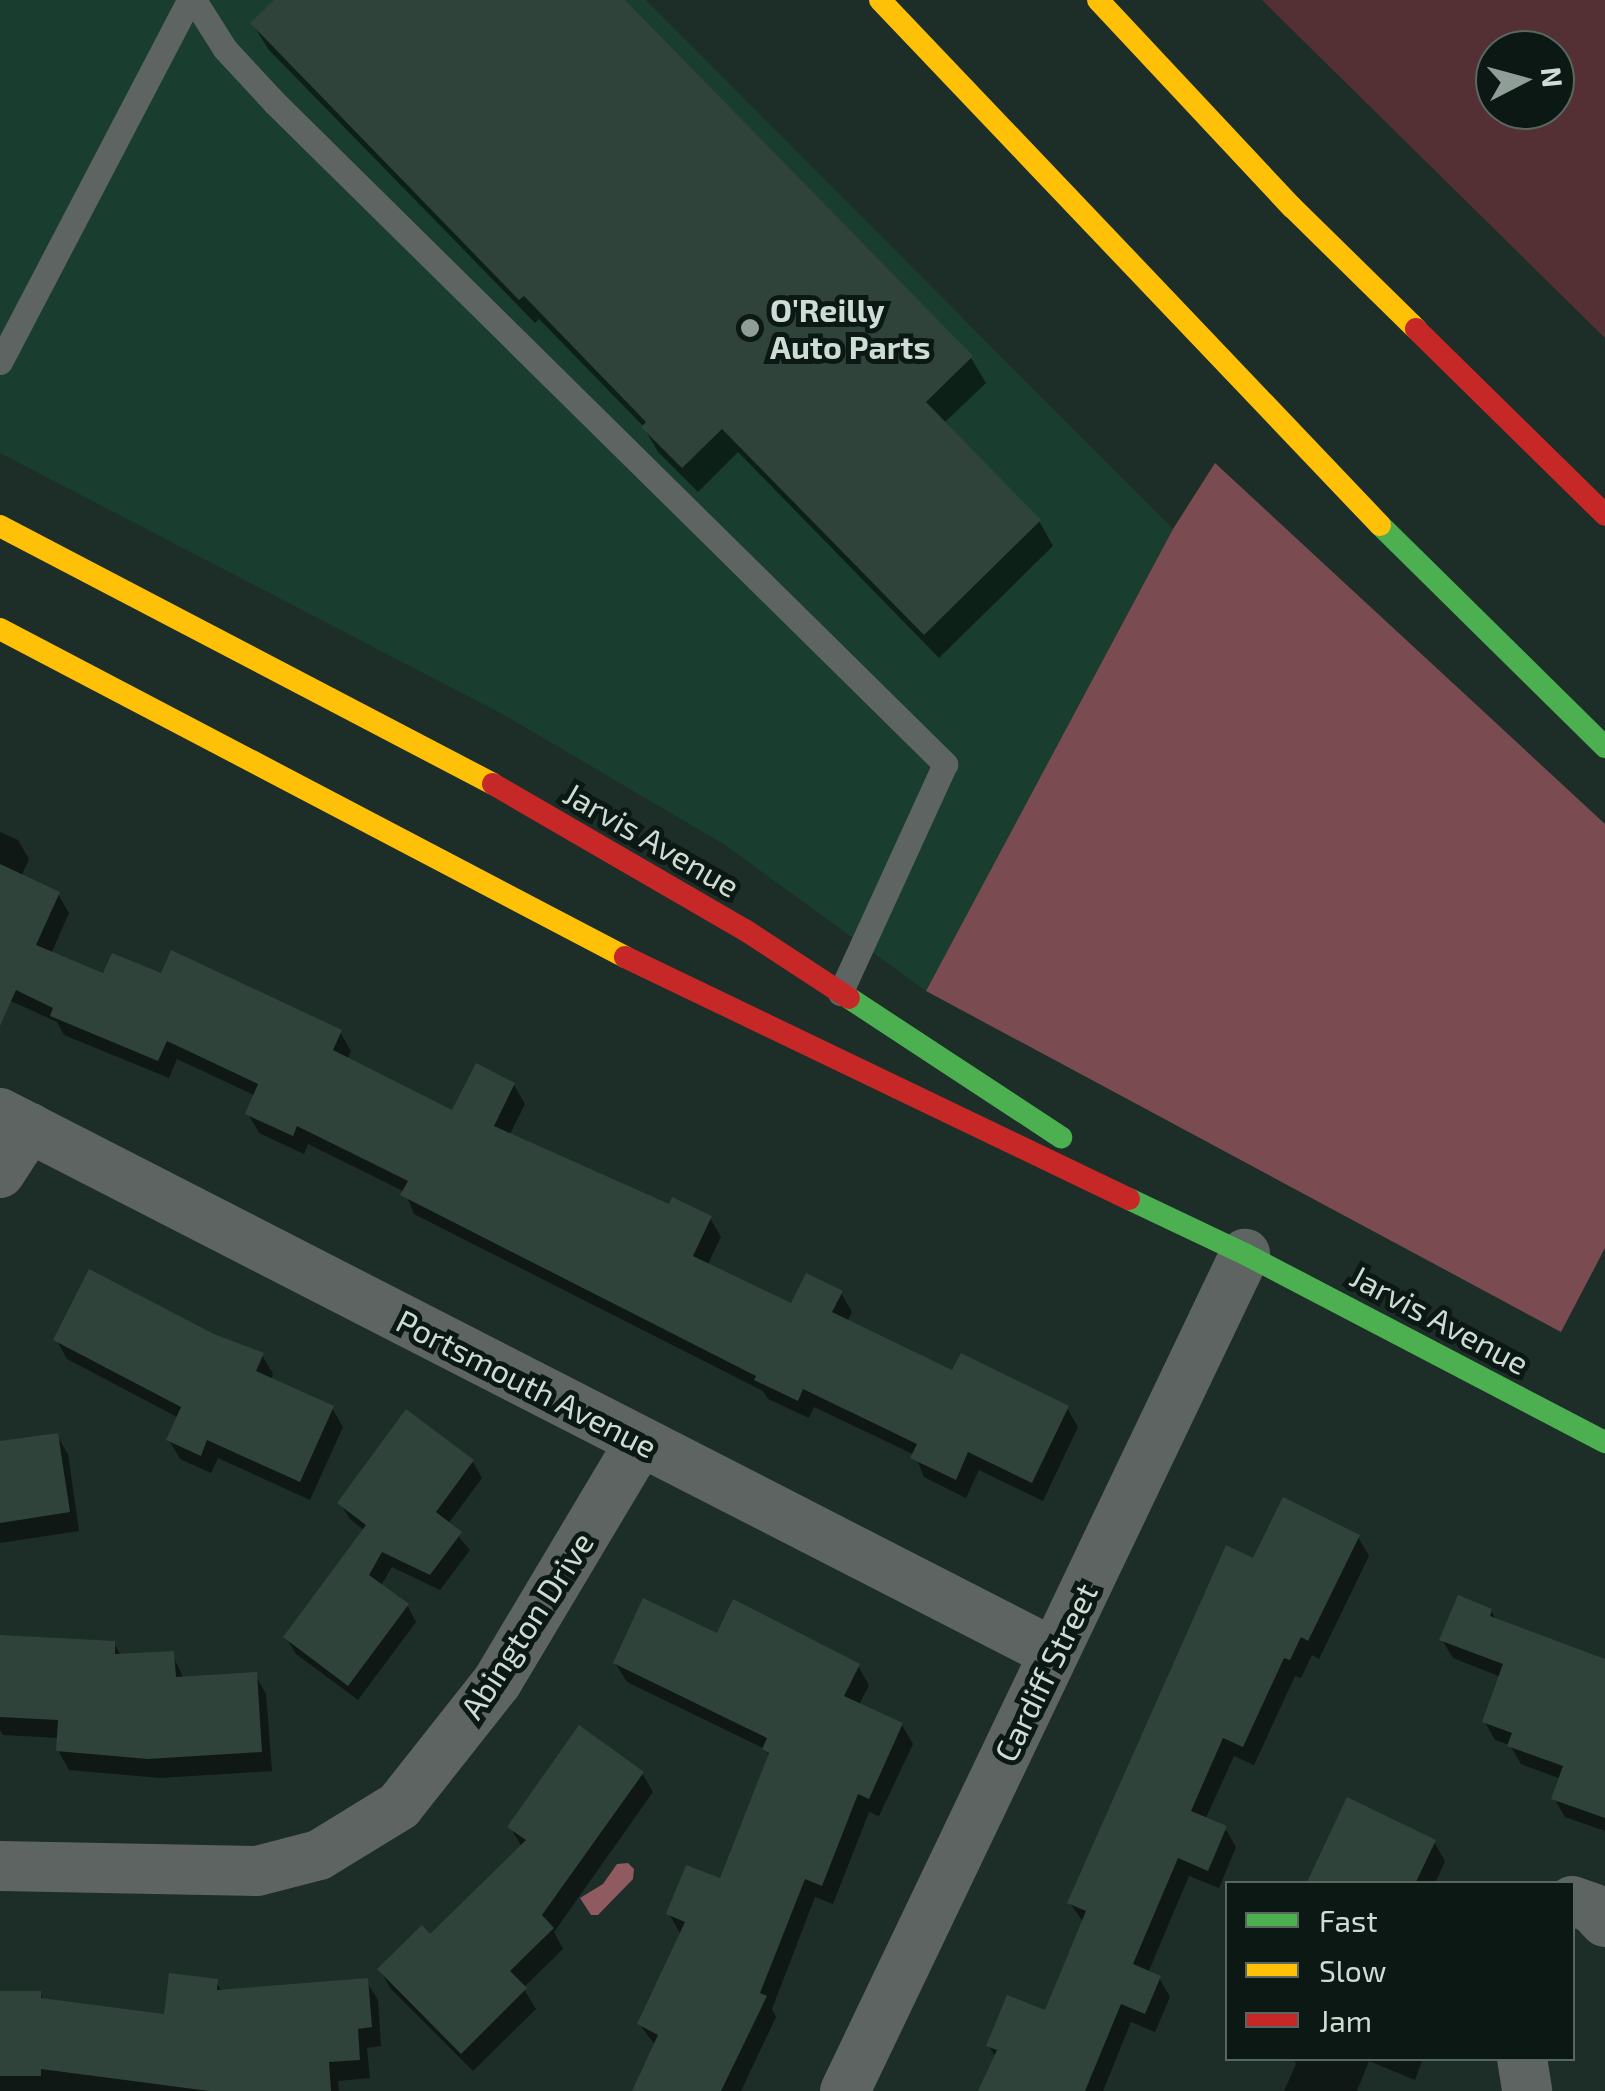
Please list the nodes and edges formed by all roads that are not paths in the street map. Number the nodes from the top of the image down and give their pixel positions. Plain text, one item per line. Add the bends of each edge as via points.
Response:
1 (192, 0) edge
2 (880, 0) edge
3 (1098, 0) edge
4 (1122, 0) edge
5 (1292, 207) junction
6 (0, 362) edge
7 (1605, 515) edge
8 (0, 526) edge
9 (0, 629) edge
10 (1605, 747) edge
11 (840, 993) junction
12 (15, 1120) edge
13 (0, 1173) edge
14 (1245, 1254) junction
15 (640, 1442) junction
16 (1605, 1442) edge
17 (1054, 1652) junction
18 (0, 1866) edge
19 (1575, 1902) edge
20 (1605, 1922) edge
21 (1522, 2061) edge
22 (845, 2091) edge
23 (1527, 2091) edge

1 - 6 lane
1 - 11 lane via 274,102 944,764
2 - 10 main road via 1387,532
3 - 5 main road
4 - 5 main road
5 - 7 main road
8 - 11 main road, Jarvis Avenue via 458,764 746,930
9 - 14 main road, Jarvis Avenue via 695,992
11 - 14 main road, Jarvis Avenue
12 - 13 street
12 - 15 street, Portsmouth Avenue
14 - 16 main road, Jarvis Avenue
14 - 17 street, Cardiff Street
15 - 17 street, Portsmouth Avenue
15 - 18 street, Abington Drive via 497,1682 399,1806 320,1854 257,1871
17 - 22 street, Cardiff Street
19 - 20 street
21 - 23 street

